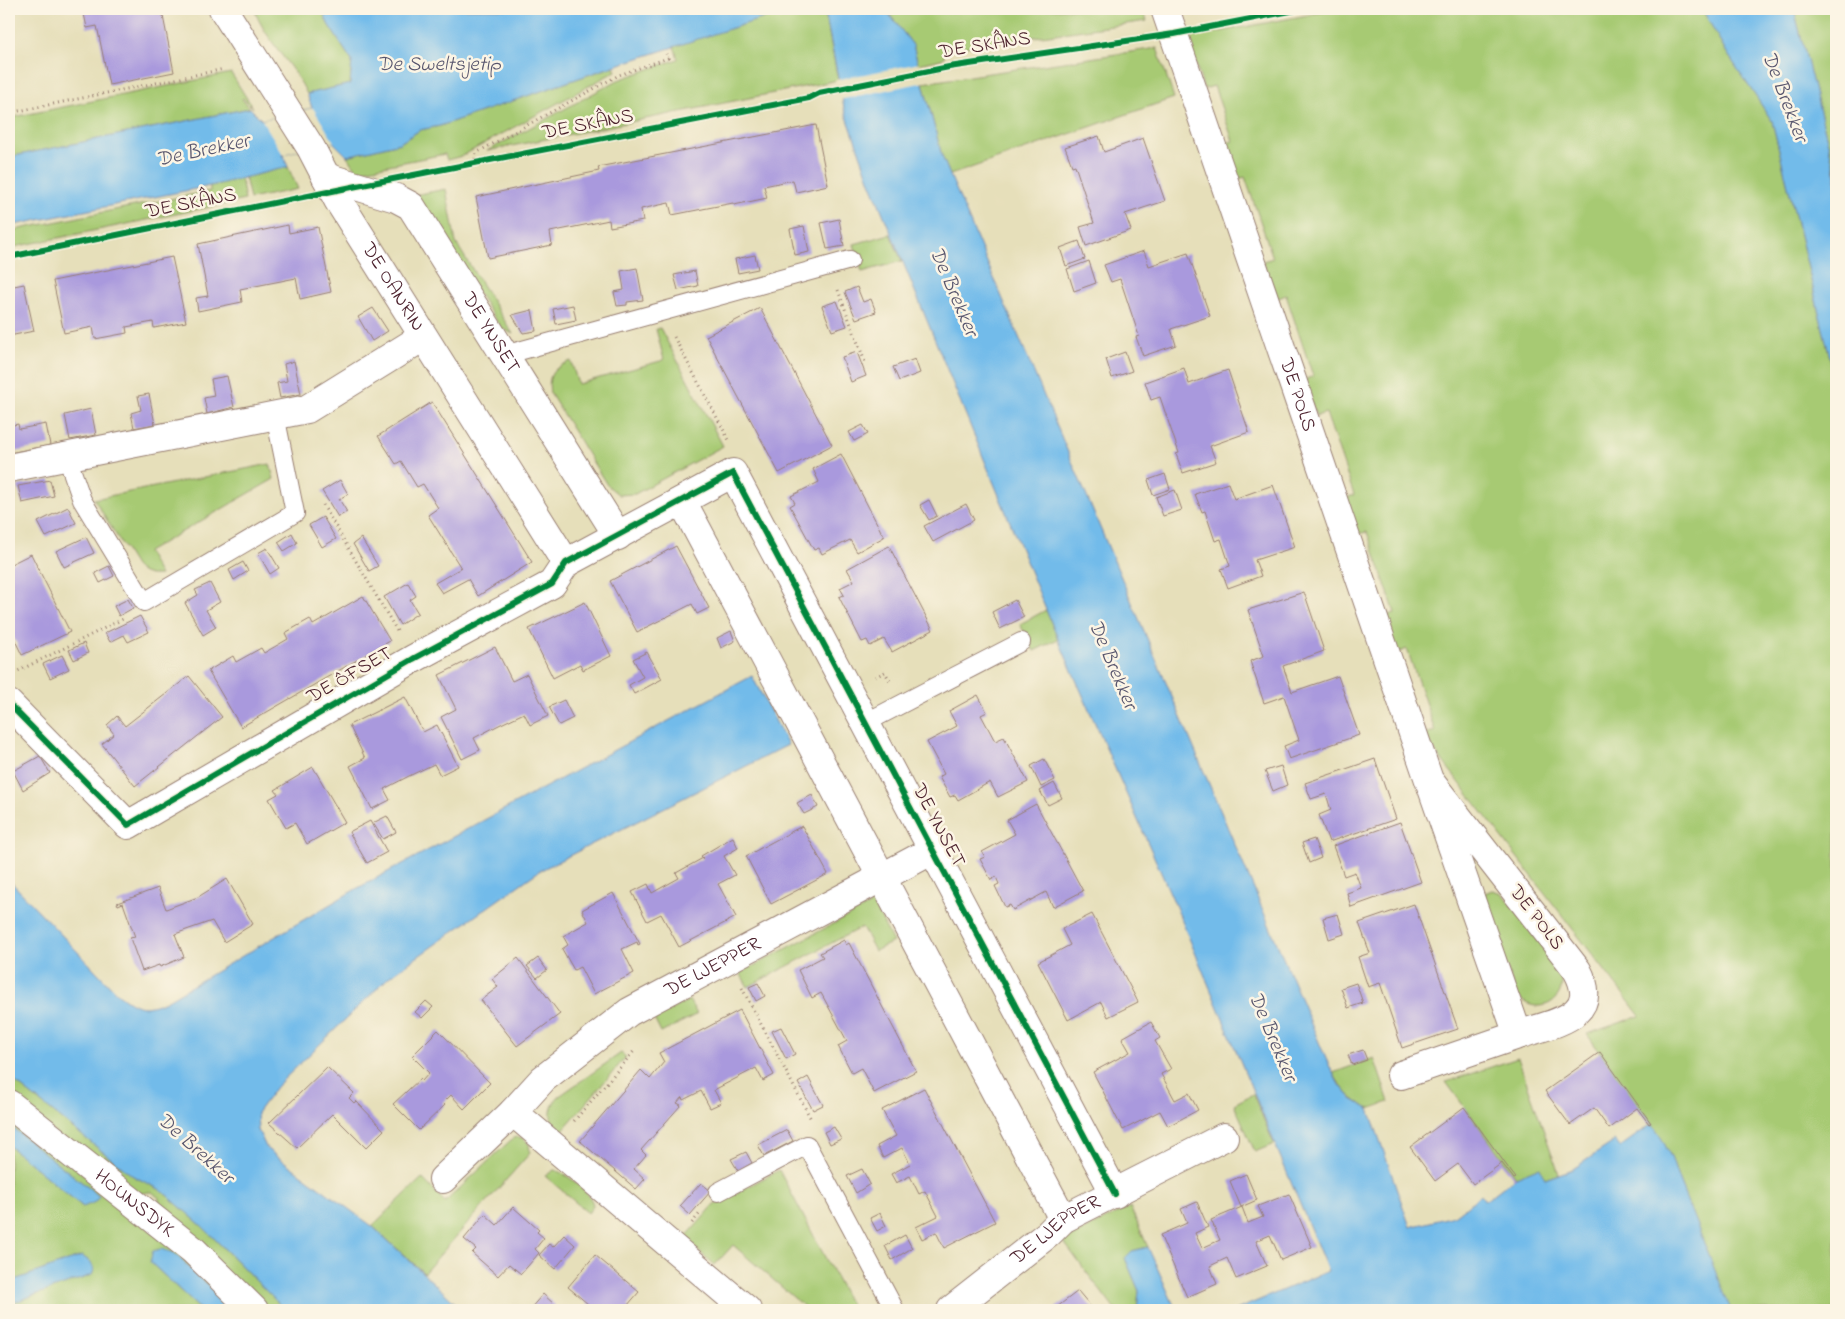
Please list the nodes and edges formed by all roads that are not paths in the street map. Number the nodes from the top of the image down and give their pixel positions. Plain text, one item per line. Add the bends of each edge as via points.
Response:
1 (223, 9) edge
2 (1166, 9) edge
3 (330, 184) junction
4 (850, 260) dead end
5 (423, 337) junction
6 (504, 355) junction
7 (275, 415) junction
8 (66, 457) junction
9 (9, 468) edge
10 (734, 473) joint
11 (682, 501) junction
12 (618, 536) junction
13 (566, 563) junction
14 (1021, 642) dead end
15 (9, 704) edge
16 (865, 723) junction
17 (1429, 780) junction
18 (933, 850) junction
19 (882, 878) junction
20 (1518, 1035) junction
21 (1401, 1075) dead end
22 (9, 1104) edge
23 (513, 1112) junction
24 (1224, 1137) dead end
25 (443, 1179) dead end
26 (718, 1192) road end
27 (1115, 1194) junction
28 (1063, 1219) junction
29 (254, 1310) edge
30 (746, 1310) edge
31 (894, 1310) edge
32 (951, 1310) edge

1 - 3 street, DE OANRIN via 311,148
2 - 17 street, DE POLS
3 - 5 street, DE OANRIN
3 - 6 street, DE YNSET via 396,198 410,206
4 - 6 lane
5 - 7 street via 307,409
5 - 13 street, DE OANRIN
6 - 12 street, DE YNSET
7 - 8 street
7 - 8 lane via 295,513 144,602 82,500
8 - 9 street
10 - 11 street, DE ÔFSET
10 - 16 street, DE YNSET
11 - 12 street, DE ÔFSET
11 - 19 street
12 - 13 street, DE ÔFSET
13 - 15 street, DE ÔFSET via 552,584 413,659 128,825
14 - 16 lane
16 - 18 street, DE YNSET
17 - 20 street, DE POLS
17 - 20 street, DE POLS via 1577,970 1583,982 1581,1007 1572,1016
18 - 19 street, DE LJEPPER
18 - 27 street, DE YNSET
19 - 23 street, DE LJEPPER via 629,1012 543,1079
19 - 28 street
20 - 21 street, DE POLS
22 - 29 street, HOUNSDYK via 193,1250
23 - 25 street, DE LJEPPER
23 - 30 street
24 - 27 street, DE LJEPPER
26 - 31 lane via 807,1145
27 - 28 street, DE LJEPPER
28 - 32 street, DE LJEPPER

